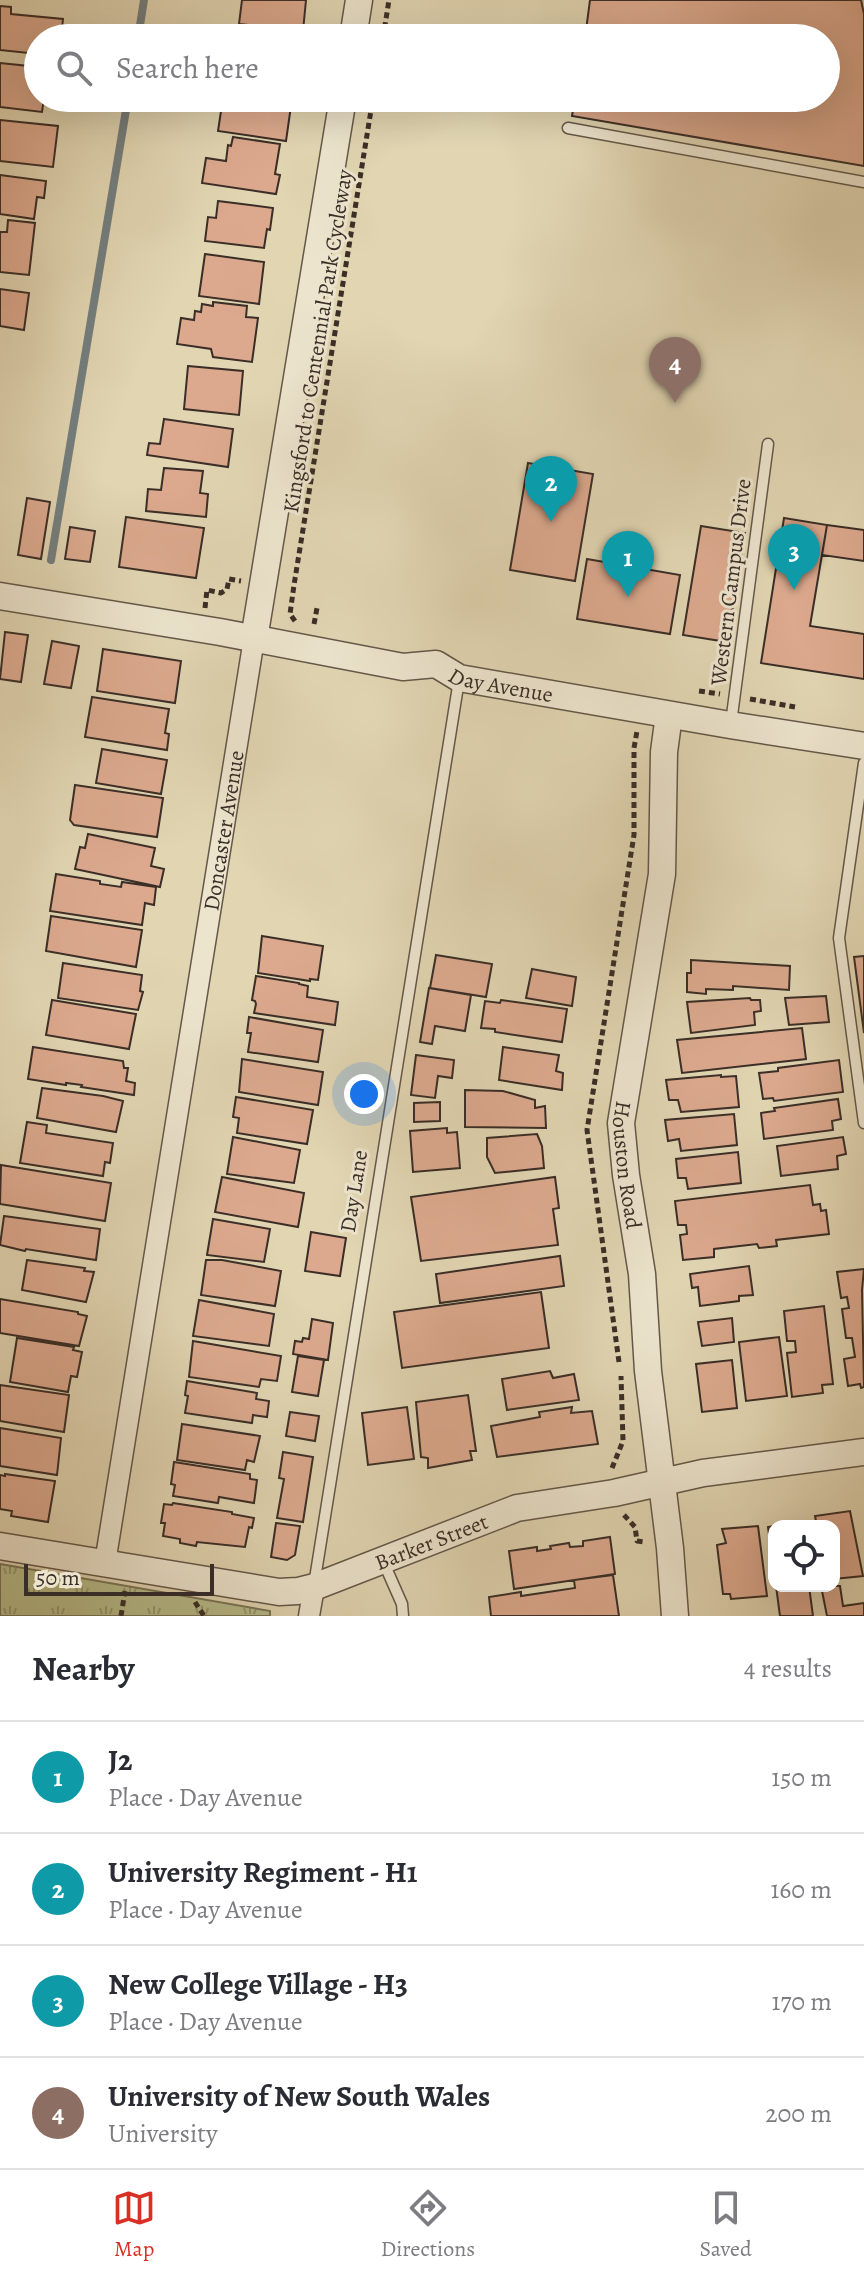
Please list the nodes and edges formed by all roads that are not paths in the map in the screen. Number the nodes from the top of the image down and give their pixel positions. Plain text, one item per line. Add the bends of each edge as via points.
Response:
1 (359, 0) edge
2 (355, 24) edge
3 (341, 112) edge
4 (568, 128) dead end
5 (864, 182) edge
6 (768, 444) dead end
7 (0, 596) edge
8 (254, 639) junction
9 (459, 678) junction
10 (669, 715) junction
11 (730, 725) junction
12 (864, 746) edge
13 (864, 763) edge
14 (864, 1123) edge
15 (864, 1452) edge
16 (662, 1483) junction
17 (0, 1546) edge
18 (383, 1561) junction
19 (105, 1563) junction
20 (314, 1587) junction
21 (309, 1616) edge
22 (403, 1616) edge
23 (675, 1616) edge

1 - 2 street
3 - 8 street, Doncaster Avenue
4 - 5 lane
6 - 11 lane, Western Campus Drive
7 - 8 street, Day Avenue
8 - 9 street, Day Avenue via 403,667 436,664
8 - 19 street, Doncaster Avenue
9 - 10 street, Day Avenue
9 - 20 lane, Day Lane
10 - 11 street, Day Avenue
10 - 16 street, Houston Road via 662,874 621,1123
11 - 12 street, Day Avenue
13 - 14 lane via 839,938
15 - 16 street, Barker Street
16 - 18 street, Barker Street via 517,1508
16 - 23 street, Houston Road
17 - 19 street, Barker Street
18 - 20 street, Barker Street
18 - 22 lane
19 - 20 street, Barker Street via 279,1592
20 - 21 street, Day Lane

